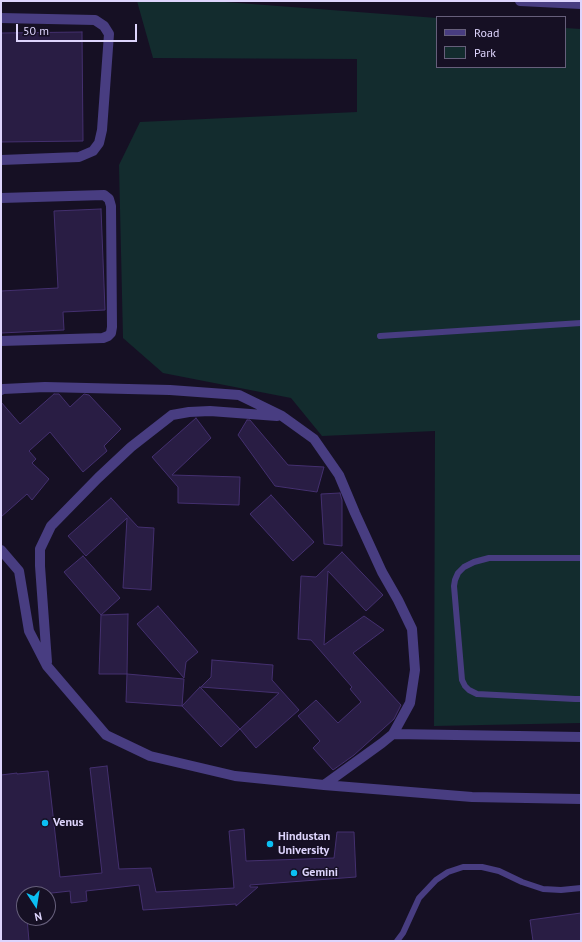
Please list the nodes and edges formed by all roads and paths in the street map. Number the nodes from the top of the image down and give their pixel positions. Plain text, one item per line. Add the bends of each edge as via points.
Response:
1 (520, 1) edge
2 (581, 4) edge
3 (1, 18) edge
4 (1, 160) edge
5 (1, 198) edge
6 (581, 323) edge
7 (380, 336) dead end
8 (1, 341) edge
9 (1, 390) edge
10 (282, 416) junction
11 (1, 550) edge
12 (581, 558) edge
13 (48, 666) junction
14 (581, 699) edge
15 (393, 734) junction
16 (581, 737) edge
17 (324, 785) junction
18 (581, 799) edge
19 (581, 888) edge
20 (397, 941) edge

1 - 2 street
3 - 4 street via 94,20 104,26 109,34 102,130 99,143 93,151 79,157
5 - 8 street via 104,195 109,200 112,328 111,333 103,338
6 - 7 lane
9 - 10 street via 46,387 170,390 239,395
10 - 13 street via 210,411 172,415 131,447 51,526 40,550
10 - 15 street via 314,439 339,474 382,572 412,629 415,670 410,703
11 - 13 street via 19,571 29,631
12 - 14 lane via 489,558 464,567 458,573 454,586 462,680 469,690 477,694
13 - 17 street via 106,735 150,756 235,776
15 - 16 street
15 - 17 street
17 - 18 street via 472,797
19 - 20 lane via 543,889 499,871 482,867 463,867 448,872 432,884 420,898

